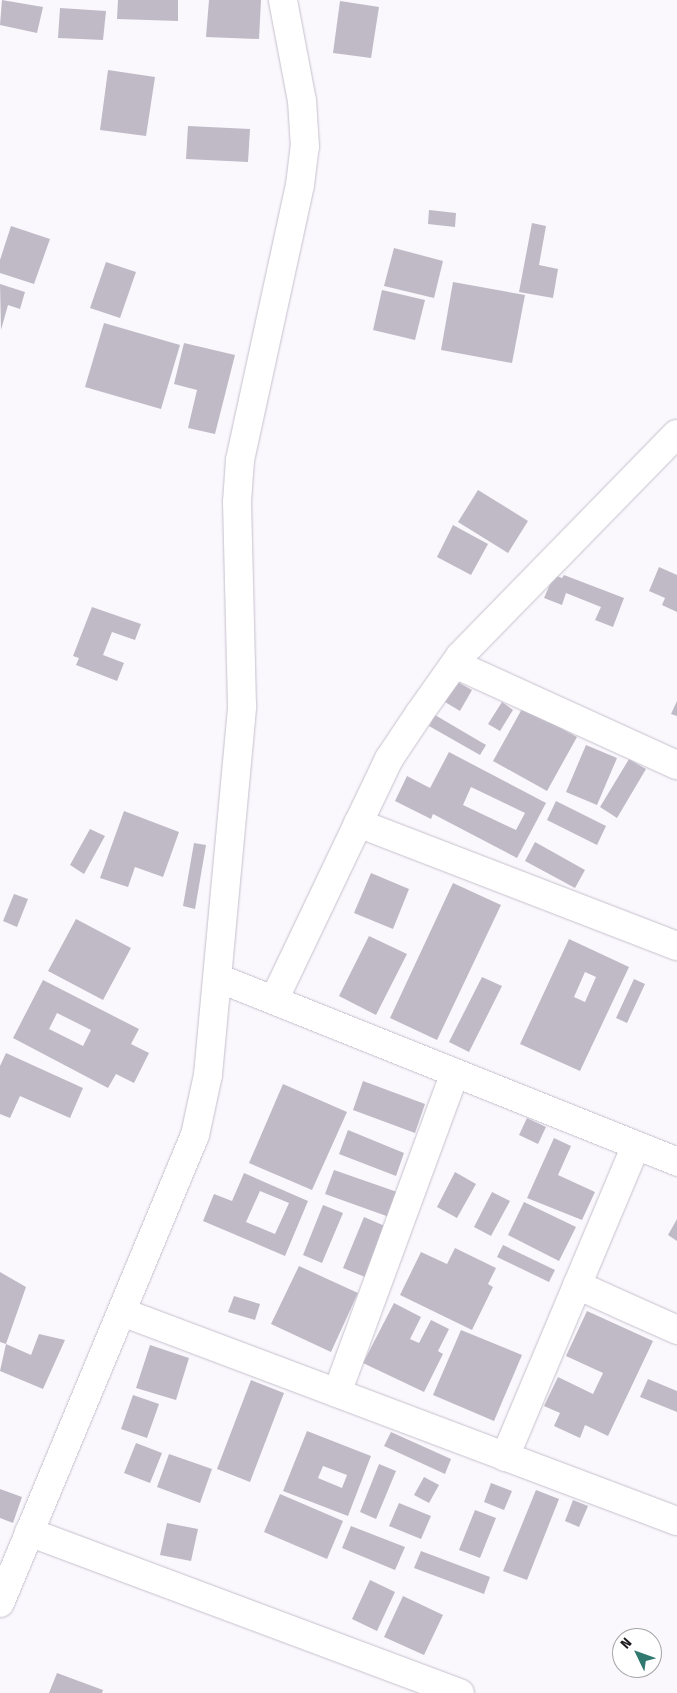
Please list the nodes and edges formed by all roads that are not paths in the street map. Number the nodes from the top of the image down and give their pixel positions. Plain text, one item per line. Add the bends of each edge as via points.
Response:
1 (283, 0) edge
2 (677, 434) edge
3 (455, 664) junction
4 (677, 766) edge
5 (358, 823) junction
6 (677, 946) edge
7 (218, 978) junction
8 (274, 1000) junction
9 (454, 1073) junction
10 (636, 1146) junction
11 (677, 1162) edge
12 (577, 1285) junction
13 (122, 1312) junction
14 (677, 1330) edge
15 (337, 1394) junction
16 (505, 1457) junction
17 (677, 1521) edge
18 (30, 1532) junction
19 (0, 1603) edge
20 (460, 1693) edge

1 - 7 street via 302,101 305,147 300,185 240,460 237,502 242,706
2 - 3 street
3 - 4 street
3 - 5 street via 389,759
5 - 6 street
5 - 8 street
7 - 8 street
7 - 13 street via 208,1075 195,1135
8 - 9 street
9 - 10 street
9 - 15 street
10 - 11 street
10 - 12 street
12 - 14 street
12 - 16 street
13 - 15 street
13 - 18 street
15 - 16 street
16 - 17 street
18 - 19 street
18 - 20 street

